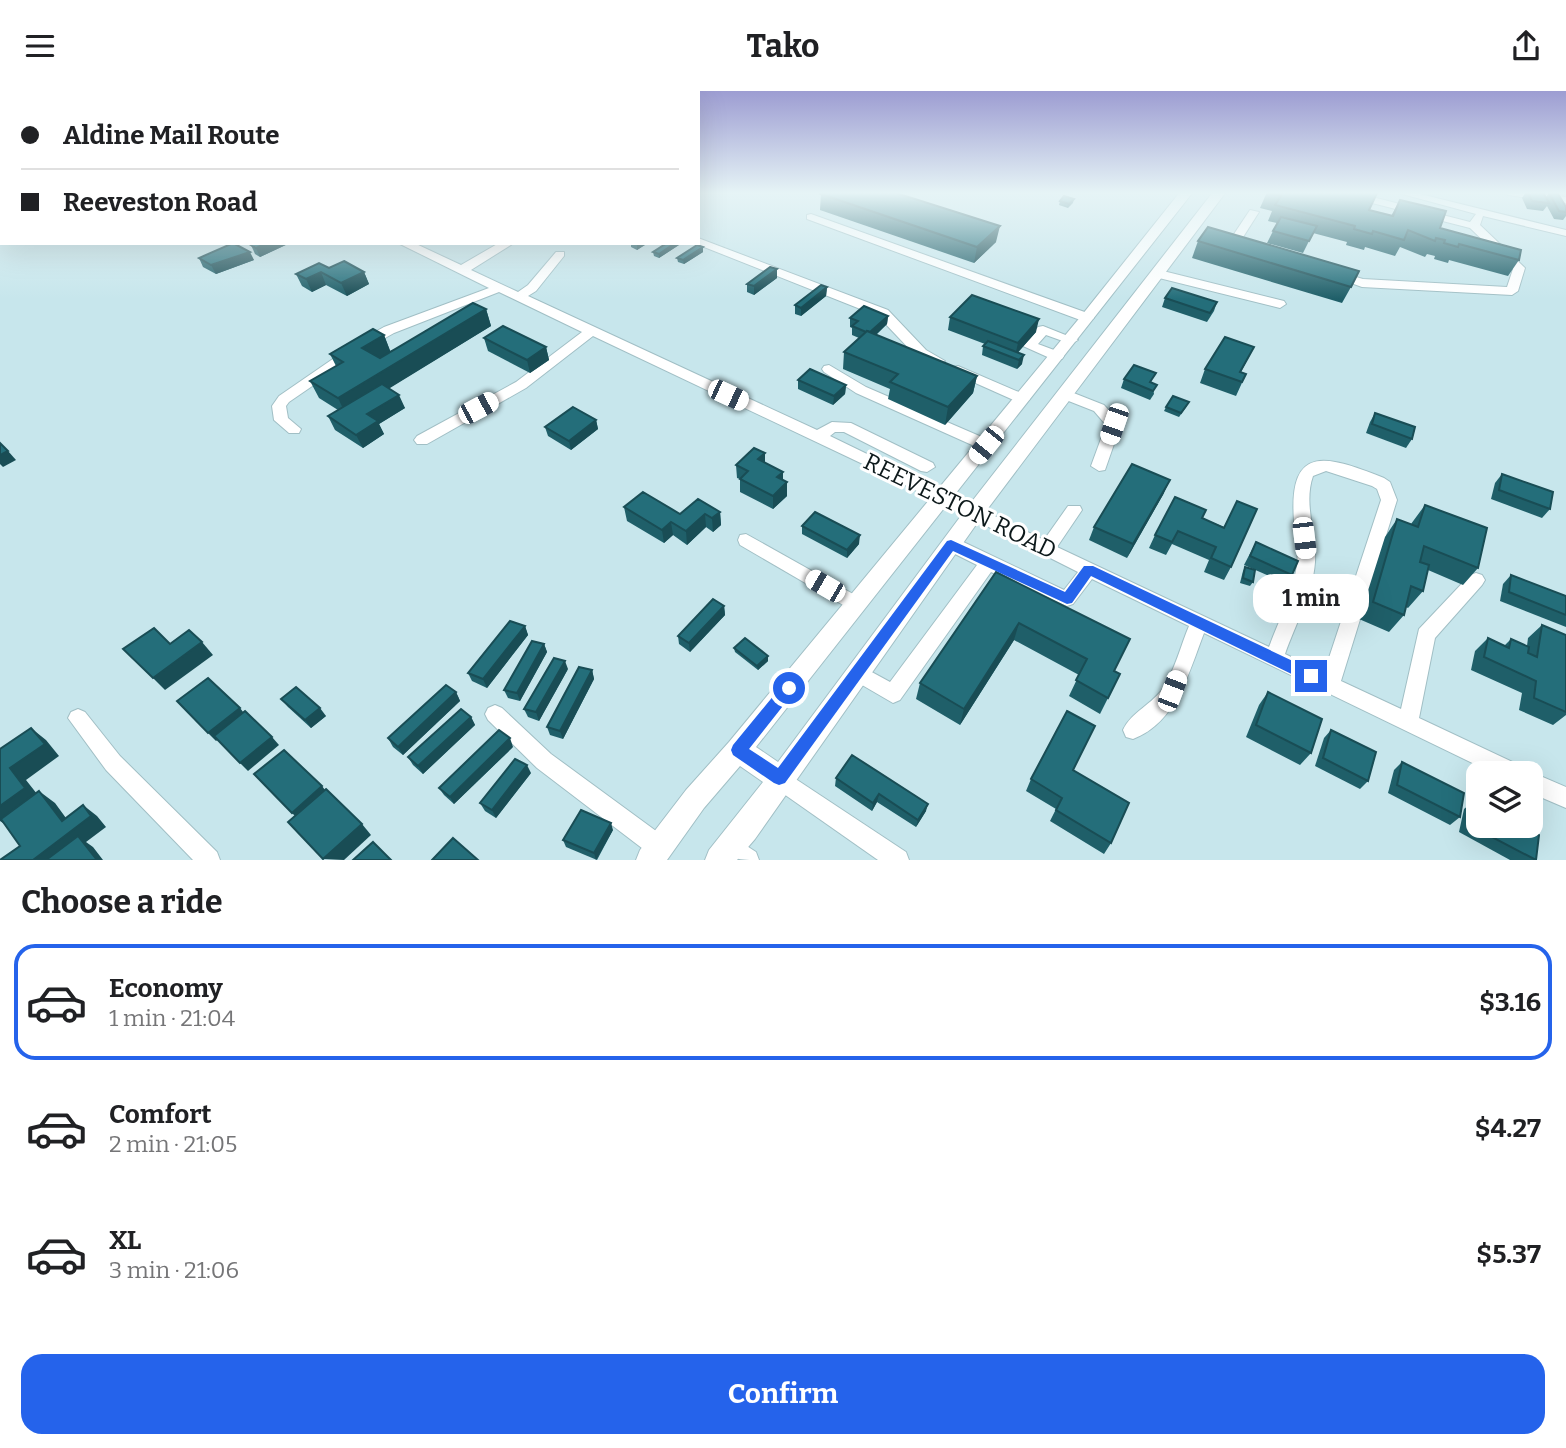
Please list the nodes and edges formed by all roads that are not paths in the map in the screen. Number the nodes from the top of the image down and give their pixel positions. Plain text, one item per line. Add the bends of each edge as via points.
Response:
1 (841, 228) edge
2 (1157, 228) edge
3 (1182, 228) edge
4 (1202, 228) edge
5 (1244, 228) edge
6 (1476, 228) edge
7 (1545, 228) edge
8 (1200, 233) junction
9 (1566, 233) edge
10 (1221, 239) edge
11 (700, 242) edge
12 (1234, 243) junction
13 (408, 245) edge
14 (504, 245) edge
15 (1247, 247) edge
16 (560, 254) dead end
17 (460, 270) junction
18 (1324, 271) edge
19 (1158, 274) junction
20 (499, 288) junction
21 (518, 297) junction
22 (1280, 304) dead end
23 (1088, 318) junction
24 (1116, 329) junction
25 (590, 331) junction
26 (1070, 340) junction
27 (1057, 356) junction
28 (829, 369) dead end
29 (1066, 395) junction
30 (1023, 399) junction
31 (294, 429) dead end
32 (818, 437) junction
33 (422, 440) dead end
34 (986, 445) junction
35 (1099, 466) dead end
36 (927, 467) dead end
37 (943, 498) junction
38 (1074, 510) dead end
39 (973, 514) junction
40 (746, 541) dead end
41 (951, 544) junction
42 (1046, 549) junction
43 (988, 563) junction
44 (1088, 570) junction
45 (1476, 580) edge
46 (856, 604) junction
47 (1199, 623) junction
48 (1274, 659) junction
49 (857, 672) junction
50 (1330, 685) junction
51 (495, 714) dead end
52 (78, 718) dead end
53 (1408, 722) junction
54 (1133, 730) dead end
55 (738, 750) junction
56 (1489, 761) edge
57 (779, 778) junction
58 (1543, 787) edge
59 (1566, 798) edge
60 (655, 854) edge
61 (732, 855) edge
62 (890, 858) edge
63 (209, 860) edge

1 - 23 street
2 - 23 main road
3 - 8 main road
4 - 8 main road
5 - 12 street
6 - 18 street via 1518,268 1512,291 1362,283
7 - 9 street
8 - 19 main road
10 - 12 street
11 - 30 street via 883,313 921,353
12 - 15 street
13 - 17 street, REEVESTON ROAD
14 - 17 street
16 - 21 street via 532,288
17 - 20 street, REEVESTON ROAD
19 - 22 street via 1196,287
19 - 24 main road
20 - 21 street, REEVESTON ROAD
20 - 31 street via 389,330 341,359 279,406 281,419
21 - 25 street, REEVESTON ROAD
23 - 24 main road
23 - 26 main road
24 - 29 main road
25 - 32 street, REEVESTON ROAD
25 - 33 street via 521,385
26 - 27 main road
26 - 27 street via 1043,330 1030,346
27 - 30 main road
28 - 34 street via 860,390
29 - 35 street via 1099,408 1114,424
29 - 39 main road
30 - 34 main road
32 - 36 street via 832,427 846,428
32 - 37 street, REEVESTON ROAD
34 - 37 main road
37 - 39 street, REEVESTON ROAD
37 - 46 main road
38 - 42 street
39 - 41 main road
39 - 42 street, REEVESTON ROAD
40 - 46 street
41 - 43 street
41 - 49 main road
42 - 44 street, REEVESTON ROAD
43 - 44 street via 1067,599
43 - 49 street via 893,694
44 - 47 street, REEVESTON ROAD
45 - 53 street via 1426,635
46 - 55 main road
47 - 48 street, REEVESTON ROAD
47 - 54 street via 1172,691
48 - 50 street, REEVESTON ROAD
48 - 50 street via 1306,566 1299,488 1307,471 1314,465 1329,465 1378,482 1389,500
49 - 57 main road
50 - 53 street, REEVESTON ROAD
51 - 60 street
52 - 63 street via 113,762
53 - 56 street, REEVESTON ROAD
55 - 57 main road
55 - 60 main road
57 - 61 main road
57 - 62 street
58 - 59 street

